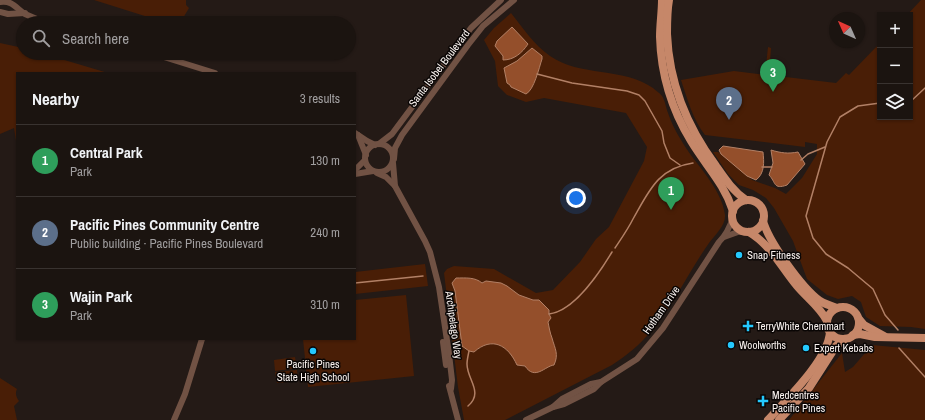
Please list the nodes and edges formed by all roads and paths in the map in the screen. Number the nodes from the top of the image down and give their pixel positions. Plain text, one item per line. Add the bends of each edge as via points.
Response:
1 (501, 0) edge
2 (514, 0) edge
3 (662, 0) edge
4 (669, 0) edge
5 (0, 2) edge
6 (0, 12) edge
7 (25, 13) junction
8 (31, 16) edge
9 (173, 60) edge
10 (212, 72) edge
11 (356, 134) edge
12 (377, 144) junction
13 (365, 157) junction
14 (393, 161) junction
15 (356, 169) edge
16 (375, 172) junction
17 (356, 174) edge
18 (395, 186) junction
19 (746, 200) junction
20 (733, 214) junction
21 (763, 221) junction
22 (748, 231) junction
23 (724, 237) junction
24 (837, 308) junction
25 (859, 319) junction
26 (827, 321) junction
27 (830, 332) junction
28 (885, 336) junction
29 (849, 337) junction
30 (925, 338) edge
31 (202, 340) edge
32 (174, 420) edge
33 (458, 420) edge
34 (526, 420) edge
35 (768, 420) edge
36 (779, 420) edge

1 - 12 street, Santa Isobel Boulevard via 471,28 392,134
2 - 14 street, Santa Isobel Boulevard via 483,26 468,44 402,135 395,148
3 - 20 main road via 661,52 672,101 690,140 721,184
4 - 19 main road via 668,47 682,108 708,155 730,186
5 - 7 street via 14,4
6 - 7 street
7 - 8 street
9 - 10 street
11 - 12 street
11 - 13 street
12 - 13 street via 368,150
12 - 14 street via 391,150
13 - 15 street
13 - 16 street via 369,168
14 - 16 street via 387,171
14 - 18 street, Archipelago Way
16 - 17 street
16 - 18 street, Archipelago Way via 386,177
18 - 33 street, Archipelago Way via 425,241 433,265 448,382
19 - 20 main road via 738,204
19 - 21 main road via 757,202 761,206
20 - 22 main road via 737,226
20 - 23 street, Hotham Drive via 731,225
21 - 22 main road via 758,228
21 - 24 main road via 773,243 805,286 819,300
22 - 23 street
22 - 26 main road via 760,238
23 - 34 street, Hotham Drive via 718,242 663,328 637,359 601,382 591,384
24 - 25 main road via 848,307
24 - 26 main road
25 - 28 main road via 864,325
25 - 29 main road via 857,331
26 - 27 main road
27 - 29 main road via 839,338
27 - 35 main road via 827,345 815,365
28 - 29 main road via 860,334
28 - 30 main road
29 - 36 main road via 836,346 809,388
31 - 32 street

